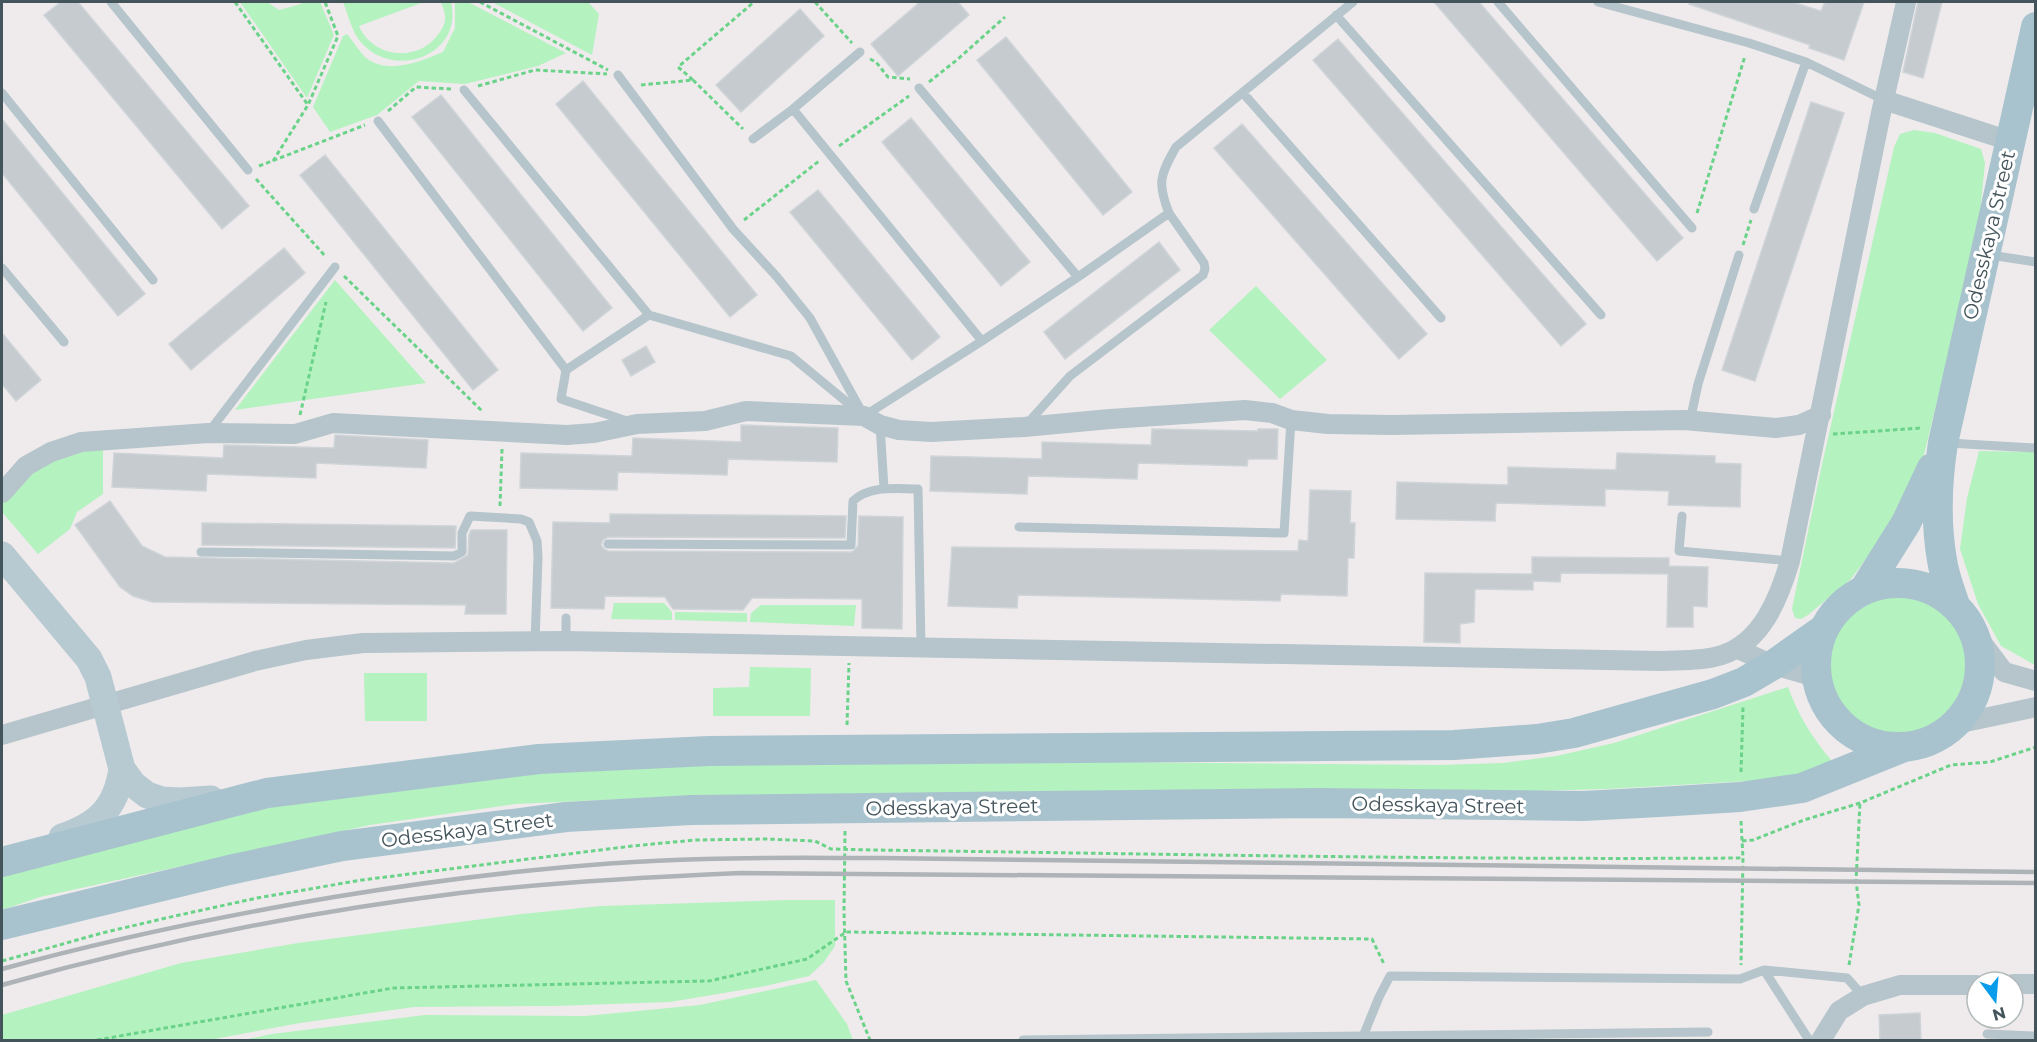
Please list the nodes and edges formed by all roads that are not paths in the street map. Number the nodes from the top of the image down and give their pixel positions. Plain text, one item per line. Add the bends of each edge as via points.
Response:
1 (111, 2) edge
2 (1353, 2) edge
3 (1498, 2) edge
4 (1599, 2) edge
5 (1906, 2) edge
6 (1336, 15) junction
7 (2036, 27) edge
8 (860, 52) dead end
9 (1806, 62) junction
10 (618, 75) road end
11 (919, 88) road end
12 (464, 90) road end
13 (2, 93) edge
14 (1243, 93) junction
15 (1884, 100) junction
16 (793, 109) junction
17 (378, 121) road end
18 (753, 139) road end
19 (2010, 141) junction
20 (248, 170) road end
21 (1754, 209) road end
22 (1169, 213) junction
23 (1692, 228) road end
24 (1984, 254) junction
25 (1739, 255) road end
26 (2036, 262) edge
27 (335, 267) road end
28 (2, 268) edge
29 (1078, 277) junction
30 (153, 280) dead end
31 (649, 315) junction
32 (1601, 315) dead end
33 (1441, 318) dead end
34 (982, 341) junction
35 (63, 342) dead end
36 (566, 370) junction
37 (1821, 415) junction
38 (1291, 420) junction
39 (872, 421) junction
40 (1690, 421) junction
41 (637, 424) junction
42 (1024, 427) junction
43 (208, 433) junction
44 (1932, 435) junction
45 (2036, 448) edge
46 (884, 488) junction
47 (2, 493) edge
48 (1682, 516) dead end
49 (1019, 527) dead end
50 (608, 544) dead end
51 (201, 552) dead end
52 (2, 555) edge
53 (1790, 561) junction
54 (1864, 590) junction
55 (1954, 605) junction
56 (566, 618) dead end
57 (1824, 630) junction
58 (1974, 632) junction
59 (536, 642) junction
60 (566, 642) junction
61 (921, 648) junction
62 (1738, 649) junction
63 (1773, 665) junction
64 (1816, 677) junction
65 (2036, 681) edge
66 (105, 704) junction
67 (2036, 707) edge
68 (1956, 724) junction
69 (2, 735) edge
70 (1904, 747) junction
71 (122, 769) junction
72 (267, 793) junction
73 (7, 861) edge
74 (2, 925) edge
75 (1764, 970) junction
76 (1965, 985) edge
77 (1863, 996) junction
78 (1708, 1032) dead end
79 (1987, 1034) dead end
80 (2036, 1036) edge
81 (1362, 1038) edge
82 (1023, 1041) edge
83 (1809, 1041) edge
84 (1821, 1041) edge

1 - 20 lane
2 - 6 lane
3 - 23 lane
4 - 9 lane
5 - 15 street
6 - 14 lane
6 - 32 lane
7 - 19 main road, Odesskaya Street
8 - 16 lane
9 - 15 lane
9 - 21 lane
10 - 39 lane via 733,229 810,318
11 - 29 lane
12 - 31 lane
13 - 30 lane
14 - 22 lane via 1176,147 1160,180
14 - 33 lane
15 - 19 street
15 - 37 street
16 - 18 lane
16 - 34 lane
17 - 36 lane
19 - 24 main road, Odesskaya Street
22 - 29 lane
22 - 42 lane via 1204,262 1203,275 1070,376
24 - 26 lane
24 - 44 main road, Odesskaya Street
25 - 40 lane
27 - 43 lane
28 - 35 lane
29 - 34 lane
31 - 36 lane
31 - 39 lane via 790,356
34 - 39 lane
36 - 41 lane via 561,399
37 - 40 street via 1799,425 1776,428
37 - 53 street
38 - 40 street via 1391,425
38 - 42 street via 1245,410
38 - 49 lane via 1284,534
39 - 41 street via 746,411 705,421
39 - 42 street via 900,430 931,432
39 - 46 lane
41 - 43 street via 567,435 333,423 295,434
43 - 47 street via 81,442 26,465
44 - 45 lane
44 - 54 main road via 1906,523
44 - 55 main road via 1938,481 1938,533
46 - 50 lane via 861,493 853,501 851,545
46 - 61 lane via 918,489
48 - 53 lane via 1679,551
51 - 59 lane via 454,556 462,552 462,533 470,516 521,519 529,522 537,541
52 - 66 street via 89,659
53 - 62 street via 1782,590 1767,618
54 - 55 main road via 1892,583 1921,586
54 - 57 main road via 1840,606
55 - 58 main road
56 - 60 lane
57 - 63 main road
57 - 64 main road via 1816,653
58 - 65 street via 2004,672
58 - 68 main road via 1980,656 1979,681 1971,704
59 - 60 street
59 - 66 street via 363,644 306,650
60 - 61 street
61 - 62 street via 1662,661 1703,659
62 - 63 street
63 - 64 street
63 - 72 main road via 1713,694 1574,733 1454,746 709,751 539,759
64 - 70 main road via 1824,701 1838,721 1857,736 1880,745
66 - 69 street
66 - 71 street
67 - 68 street
68 - 70 main road via 1932,740
70 - 74 main road, Odesskaya Street via 1802,788 1740,797 1583,806 1318,803 691,810 566,817 342,846
71 - 72 street via 140,790 162,800
71 - 73 street via 113,802 97,821
72 - 73 main road
75 - 77 lane via 1846,978
75 - 81 lane via 1740,979 1390,975
75 - 83 lane
76 - 77 street via 1900,985
77 - 84 street via 1839,1011
78 - 81 lane
79 - 80 lane
81 - 82 lane

